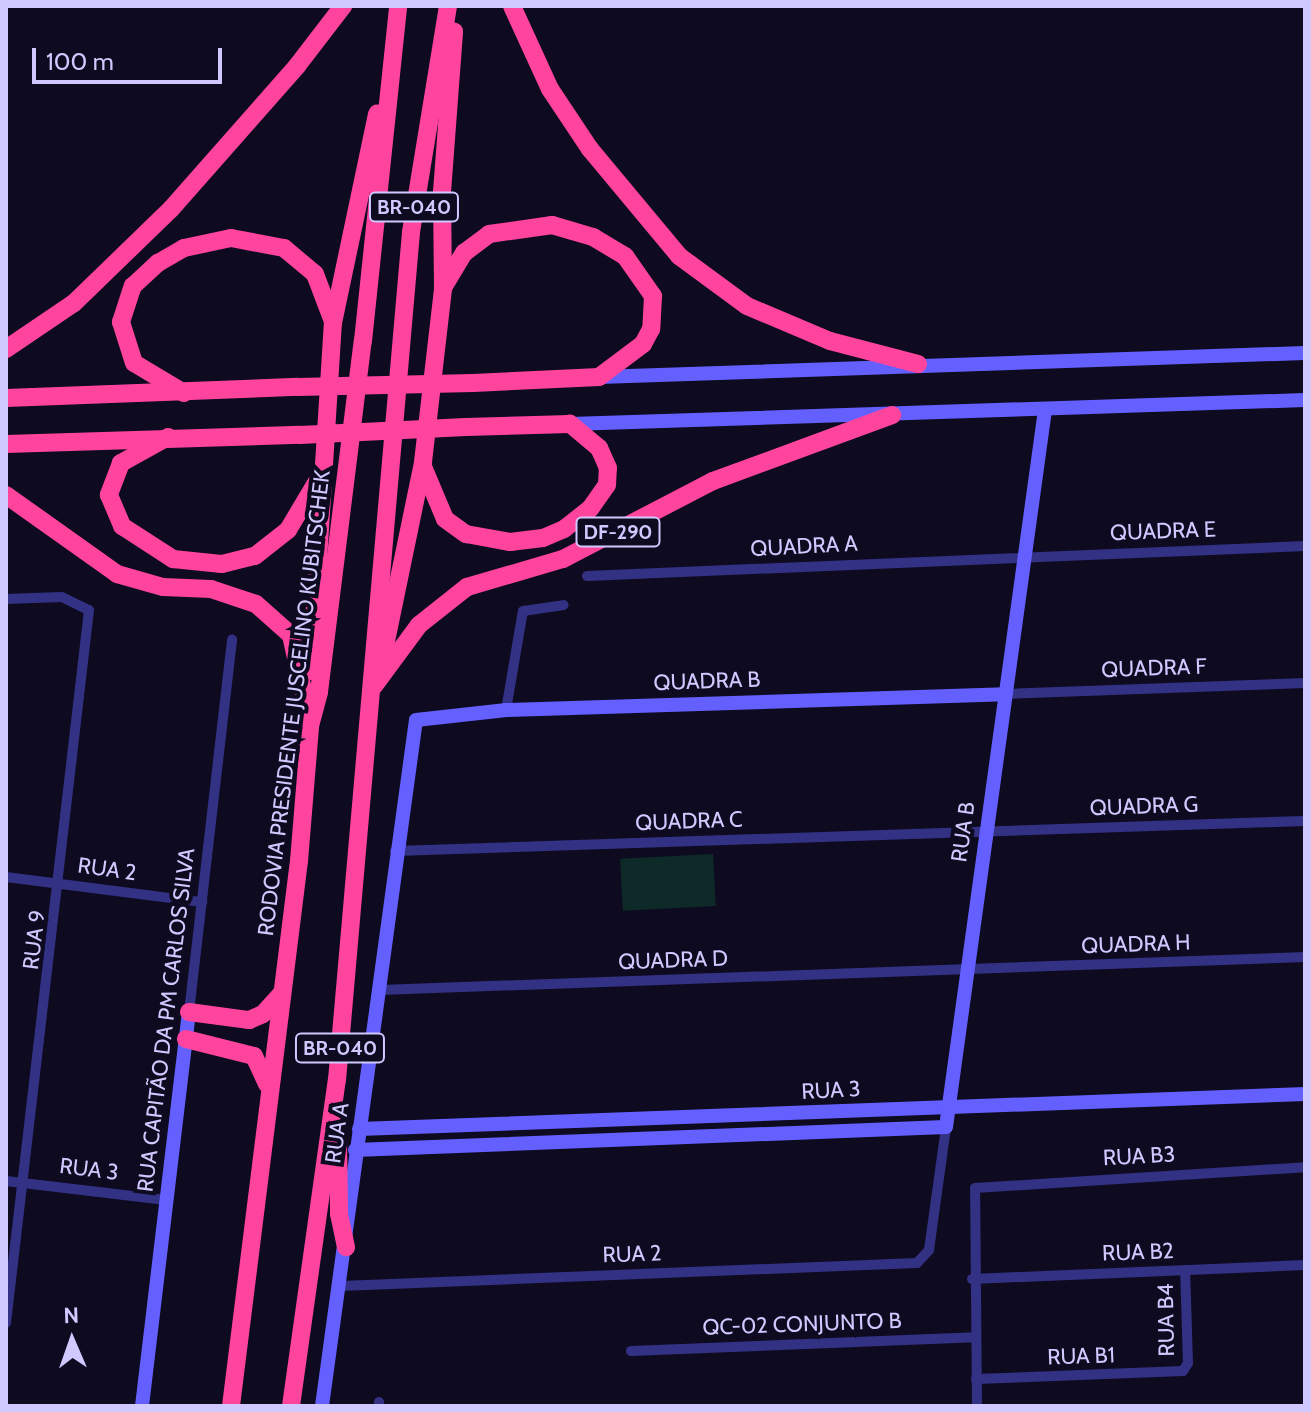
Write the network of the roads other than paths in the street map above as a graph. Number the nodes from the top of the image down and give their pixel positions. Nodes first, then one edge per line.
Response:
1 (343, 6) edge
2 (398, 6) edge
3 (449, 6) edge
4 (512, 6) edge
5 (520, 6) edge
6 (521, 32) junction
7 (389, 72) junction
8 (443, 288) junction
9 (333, 323) junction
10 (6, 349) edge
11 (1305, 353) edge
12 (918, 364) junction
13 (599, 377) junction
14 (184, 393) junction
15 (6, 398) edge
16 (1305, 400) edge
17 (1045, 410) junction
18 (892, 415) junction
19 (570, 424) junction
20 (168, 437) junction
21 (6, 444) edge
22 (423, 462) junction
23 (320, 473) junction
24 (6, 495) edge
25 (1305, 546) edge
26 (1023, 556) junction
27 (587, 576) dead end
28 (6, 599) edge
29 (564, 605) dead end
30 (232, 639) dead end
31 (1305, 683) edge
32 (373, 687) junction
33 (1005, 694) junction
34 (506, 710) junction
35 (413, 724) joint
36 (310, 725) junction
37 (1305, 821) edge
38 (984, 831) junction
39 (395, 851) junction
40 (6, 877) edge
41 (61, 883) junction
42 (202, 902) junction
43 (1305, 957) edge
44 (968, 970) junction
45 (380, 990) junction
46 (282, 993) junction
47 (189, 1012) junction
48 (186, 1039) junction
49 (337, 1080) junction
50 (269, 1091) junction
51 (1305, 1094) edge
52 (948, 1106) junction
53 (660, 1121) junction
54 (946, 1127) junction
55 (359, 1129) junction
56 (661, 1140) junction
57 (355, 1150) junction
58 (1305, 1167) edge
59 (6, 1181) edge
60 (23, 1182) junction
61 (166, 1200) junction
62 (346, 1247) junction
63 (923, 1260) joint
64 (1305, 1265) edge
65 (1185, 1270) junction
66 (972, 1279) junction
67 (341, 1286) junction
68 (6, 1323) edge
69 (975, 1337) junction
70 (631, 1351) dead end
71 (236, 1368) junction
72 (1186, 1368) joint
73 (976, 1379) junction
74 (142, 1406) edge
75 (221, 1406) edge
76 (231, 1406) edge
77 (291, 1406) edge
78 (322, 1406) edge
79 (977, 1406) edge

1 - 10 highway
2 - 7 highway, RODOVIA PRESIDENTE JUSCELINO KUBITSCHEK / BR-040
3 - 8 highway
3 - 32 highway, BR-040
4 - 6 highway
5 - 6 street
6 - 12 highway
7 - 9 highway
7 - 36 highway, RODOVIA PRESIDENTE JUSCELINO KUBITSCHEK / BR-040
8 - 13 highway
8 - 22 highway
9 - 14 highway
9 - 23 highway
11 - 12 street
12 - 13 street
13 - 14 highway, bridge
14 - 15 highway
16 - 17 street, DF-290
17 - 18 street, DF-290
17 - 26 street, RUA B
18 - 19 street, DF-290
18 - 32 highway, DF-290
19 - 20 highway, DF-290, bridge
19 - 22 highway, DF-290
20 - 21 highway, DF-290
20 - 23 highway
22 - 32 highway
23 - 36 highway
24 - 36 highway
25 - 26 street, QUADRA E
26 - 27 street, QUADRA A
26 - 33 street, RUA B
28 - 41 street, RUA 9
29 - 34 street
30 - 42 street, RUA CAPITÃO DA PM CARLOS SILVA
31 - 33 street, QUADRA F
32 - 49 highway, BR-040
33 - 34 street, QUADRA B
33 - 38 street, RUA B
34 - 35 street, QUADRA B
35 - 39 street, RUA A
36 - 46 highway, RODOVIA PRESIDENTE JUSCELINO KUBITSCHEK / BR-040
37 - 38 street, QUADRA G
38 - 39 street, QUADRA C
38 - 44 street, RUA B
39 - 45 street, RUA A
40 - 41 street, RUA 2
41 - 42 street, RUA 2
41 - 60 street, RUA 9
42 - 47 street, RUA CAPITÃO DA PM CARLOS SILVA
43 - 44 street, QUADRA H
44 - 45 street, QUADRA D
44 - 52 street, RUA B
45 - 55 street, RUA A
46 - 47 highway
46 - 50 highway, RODOVIA PRESIDENTE JUSCELINO KUBITSCHEK / BR-040
47 - 48 street, RUA CAPITÃO DA PM CARLOS SILVA
48 - 50 highway
48 - 61 street, RUA CAPITÃO DA PM CARLOS SILVA
49 - 62 highway
49 - 77 highway, BR-040
50 - 71 highway, RODOVIA PRESIDENTE JUSCELINO KUBITSCHEK / BR-040
51 - 52 street, RUA 3
52 - 53 street, RUA 3
52 - 54 street, RUA B
53 - 55 street, RUA 3
53 - 56 street
54 - 56 street, RUA 3
54 - 63 street, RUA B
55 - 57 street, RUA A
56 - 57 street, RUA 3
57 - 62 street, RUA A
58 - 66 street, RUA B3
59 - 60 street, RUA 3
60 - 61 street, RUA 3
60 - 68 street, RUA 9
61 - 74 street, RUA CAPITÃO DA PM CARLOS SILVA
62 - 67 street, RUA A
63 - 67 street, RUA 2
64 - 65 street, RUA B2
65 - 66 street, RUA B2
65 - 72 street, RUA B4
66 - 69 street
67 - 78 street, RUA A
69 - 70 street, QC-02 CONJUNTO B
69 - 73 street
71 - 75 highway
71 - 76 highway, RODOVIA PRESIDENTE JUSCELINO KUBITSCHEK / BR-040
72 - 73 street, RUA B1
73 - 79 street

